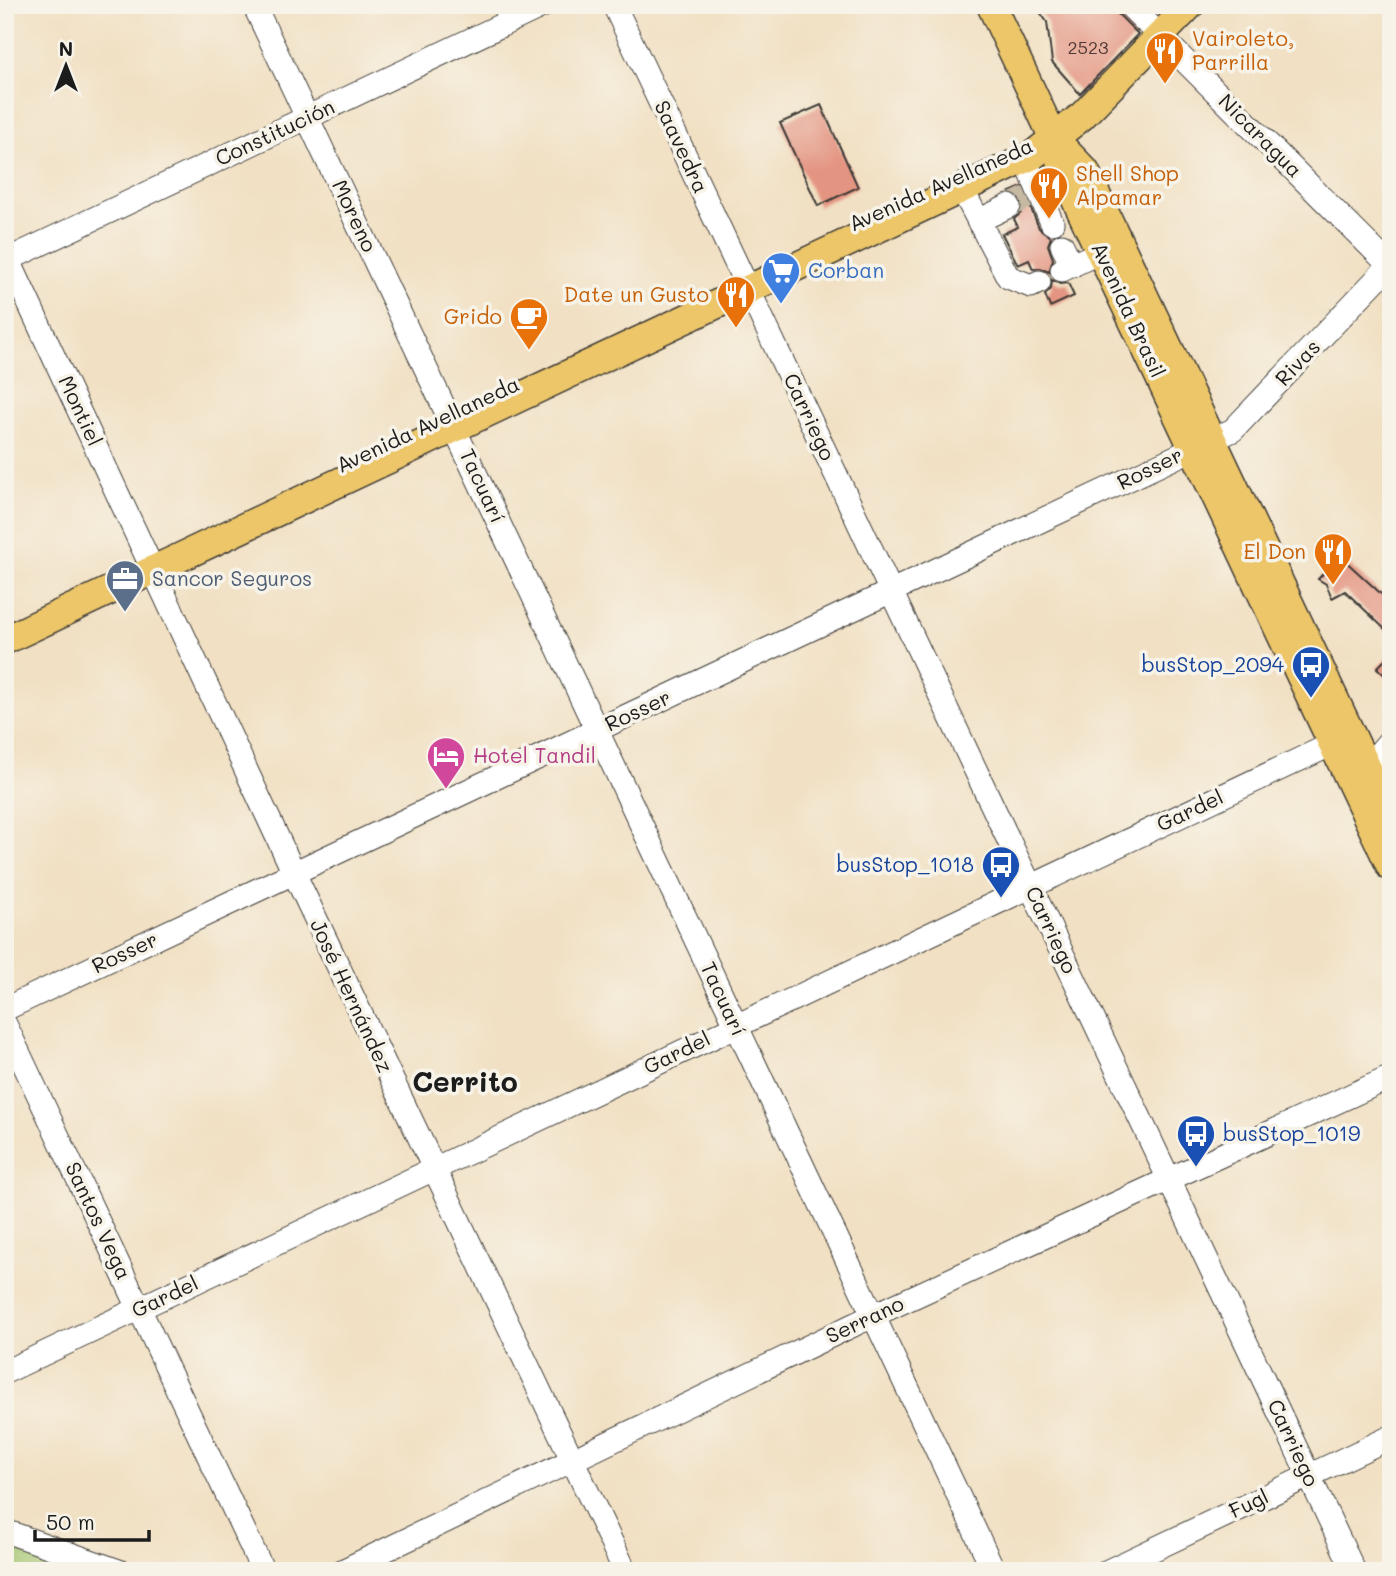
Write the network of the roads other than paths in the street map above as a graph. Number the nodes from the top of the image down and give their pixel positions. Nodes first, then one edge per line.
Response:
1 (254, 5) edge
2 (544, 5) edge
3 (614, 5) edge
4 (991, 5) edge
5 (1129, 5) edge
6 (1190, 5) edge
7 (1160, 36) junction
8 (308, 117) junction
9 (1053, 137) junction
10 (1025, 159) junction
11 (1066, 179) junction
12 (962, 189) junction
13 (1034, 194) junction
14 (1009, 206) tunnel mouth
15 (978, 221) junction
16 (1052, 223) dead end
17 (1100, 251) junction
18 (6, 257) edge
19 (1065, 260) dead end
20 (1390, 265) edge
21 (1039, 282) dead end
22 (745, 283) junction
23 (452, 421) junction
24 (1203, 444) junction
25 (152, 563) junction
26 (891, 592) junction
27 (5, 623) edge
28 (5, 640) edge
29 (597, 731) junction
30 (1391, 739) edge
31 (1341, 740) junction
32 (1369, 765) edge
33 (1391, 819) edge
34 (1391, 867) edge
35 (294, 873) junction
36 (1030, 886) junction
37 (5, 1009) edge
38 (5, 1024) edge
39 (735, 1025) junction
40 (1391, 1077) edge
41 (433, 1170) junction
42 (1169, 1180) junction
43 (140, 1309) junction
44 (872, 1316) junction
45 (5, 1372) edge
46 (1391, 1437) edge
47 (571, 1463) junction
48 (1309, 1476) junction
49 (5, 1531) edge
50 (119, 1571) edge
51 (263, 1571) edge
52 (342, 1571) edge
53 (625, 1571) edge
54 (993, 1571) edge
55 (1108, 1571) edge
56 (1354, 1571) edge

1 - 8 street, Moreno
2 - 8 street, Constitución
3 - 22 street, Saavedra
4 - 9 main road
5 - 7 street, Nicaragua
6 - 7 main road
7 - 9 main road
7 - 20 street, Nicaragua
8 - 18 street, Constitución
8 - 23 street, Moreno
9 - 10 main road, Avenida Avellaneda
9 - 11 main road, Avenida Brasil
9 - 22 main road, Avenida Avellaneda
9 - 24 main road, Avenida Brasil
10 - 12 main road, Avenida Avellaneda
10 - 13 street
11 - 13 street
11 - 17 main road, Avenida Brasil
12 - 15 street
12 - 22 main road, Avenida Avellaneda
13 - 16 street
14 - 15 street
15 - 21 street
17 - 19 street
17 - 24 main road, Avenida Brasil
18 - 25 street, Montiel
20 - 24 street, Rivas
22 - 23 main road, Avenida Avellaneda
22 - 26 street, Carriego
23 - 25 main road, Avenida Avellaneda
23 - 29 street, Tacuarí
24 - 26 street, Rosser
24 - 31 main road, Avenida Brasil
25 - 27 main road, Avenida Avellaneda
25 - 28 main road, Avenida Avellaneda
25 - 35 street, José Hernández
26 - 29 street, Rosser
26 - 36 street, Carriego
29 - 35 street, Rosser
29 - 39 street, Tacuarí
30 - 32 street
31 - 32 main road, Avenida Brasil
31 - 36 street, Gardel
32 - 33 main road, Avenida Brasil
32 - 34 main road, Avenida Brasil
35 - 37 street, Rosser
35 - 41 street, José Hernández
36 - 39 street, Gardel
36 - 42 street, Carriego
38 - 43 street, Santos Vega
39 - 41 street, Gardel
39 - 44 street, Tacuarí
40 - 42 street, Serrano
41 - 43 street, Gardel
41 - 47 street, José Hernández
42 - 44 street, Serrano
42 - 48 street, Carriego
43 - 45 street, Gardel
43 - 51 street, Santos Vega
44 - 47 street, Serrano
44 - 54 street, Tacuarí
46 - 48 street, Fugl
47 - 52 street, Serrano
47 - 53 street, José Hernández
48 - 55 street, Fugl
48 - 56 street, Carriego
49 - 50 street

